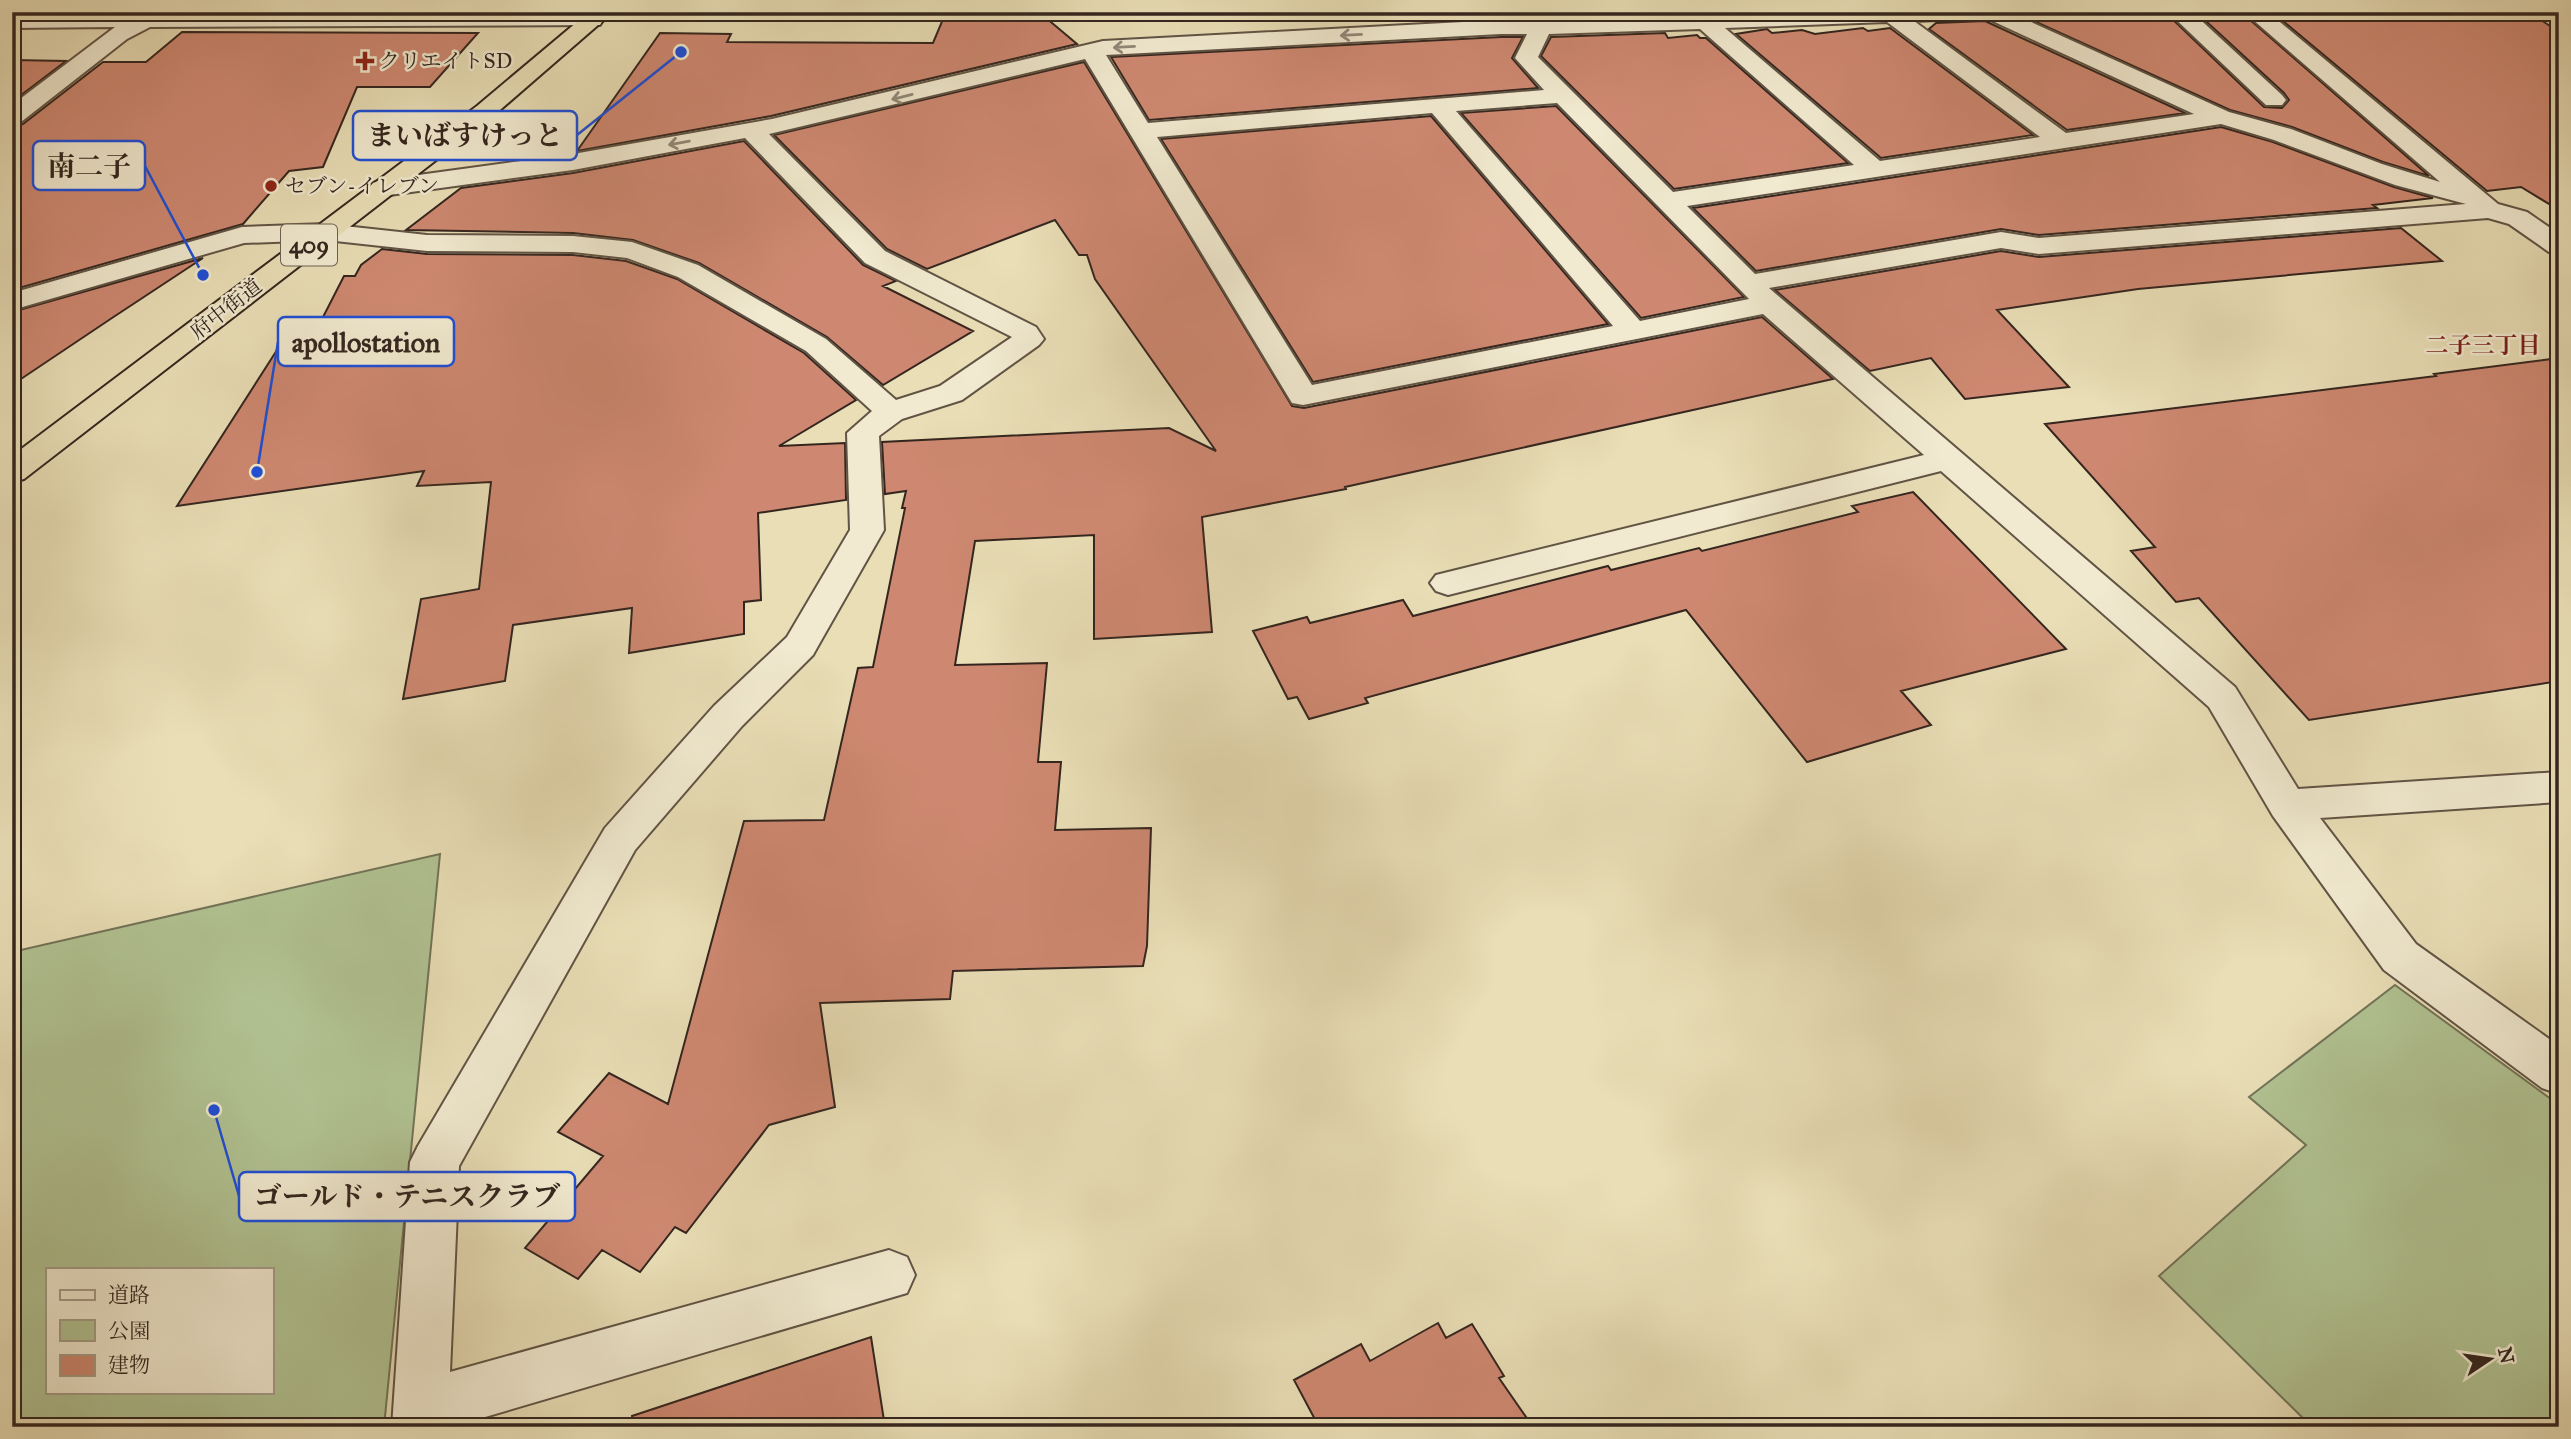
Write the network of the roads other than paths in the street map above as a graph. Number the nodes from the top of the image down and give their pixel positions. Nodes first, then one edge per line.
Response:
1 (1982, 12) edge
2 (1991, 12) edge
3 (2179, 12) edge
4 (2255, 12) edge
5 (597, 16) edge
6 (153, 17) edge
7 (1894, 17) junction
8 (1497, 19) edge
9 (1586, 20) edge
10 (12, 21) edge
11 (1706, 23) junction
12 (1542, 27) junction
13 (1092, 51) junction
14 (1563, 95) junction
15 (2274, 100) dead end
16 (1438, 105) junction
17 (12, 117) edge
18 (2221, 117) junction
19 (751, 130) junction
20 (1142, 131) junction
21 (2062, 141) junction
22 (1875, 170) junction
23 (382, 188) junction
24 (1668, 201) junction
25 (2481, 203) junction
26 (326, 232) junction
27 (2559, 246) edge
28 (1759, 294) junction
29 (12, 302) edge
30 (1633, 332) junction
31 (891, 412) junction
32 (1946, 460) junction
33 (12, 472) edge
34 (1448, 583) dead end
35 (2559, 786) edge
36 (2287, 804) junction
37 (2559, 1073) edge
38 (890, 1275) dead end
39 (420, 1417) edge

1 - 7 street
2 - 18 street
3 - 15 street
4 - 25 street
5 - 6 street
5 - 23 highway, 府中街道 / 409
6 - 10 street
6 - 17 street
7 - 11 street
7 - 21 street
8 - 12 street
8 -> 13 street
9 - 11 street
9 - 12 street
11 - 22 street
12 - 14 street
13 -> 19 street
13 - 20 street
14 - 16 street
14 - 24 street
16 - 20 street
16 - 30 street
18 - 21 street
18 - 25 street
19 -> 23 street
19 - 31 street
20 - 30 street
21 - 22 street
22 - 24 street
23 - 26 highway, 府中街道 / 409
24 - 28 street
25 - 27 street
25 - 28 street
26 - 29 street
26 - 31 street
26 - 33 highway, 府中街道 / 409
28 - 30 street
28 - 32 street
31 - 39 street
32 - 34 street
32 - 36 street
35 - 36 street
36 - 37 street
38 - 39 street

